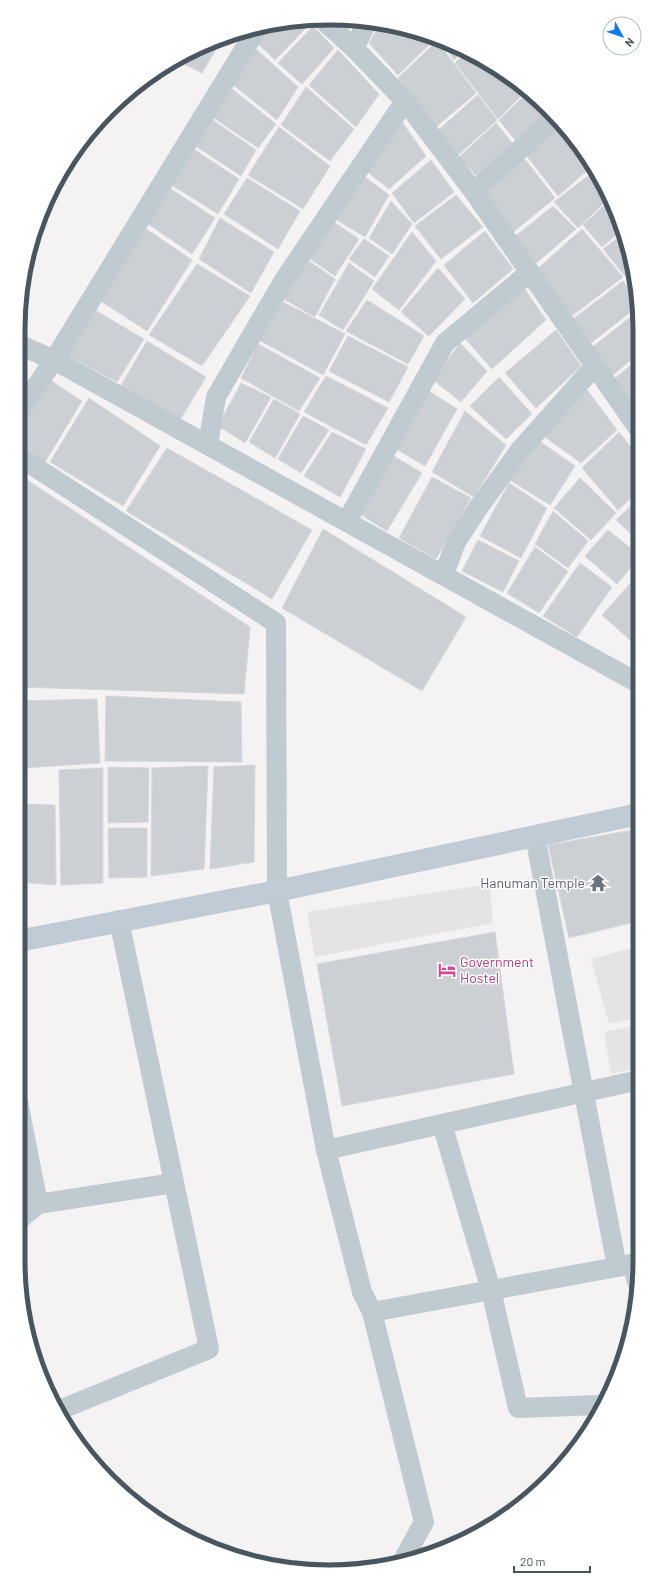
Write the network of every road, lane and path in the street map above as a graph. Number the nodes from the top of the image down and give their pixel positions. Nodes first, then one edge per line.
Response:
1 (329, 25) edge
2 (365, 28) edge
3 (254, 34) edge
4 (354, 48) junction
5 (405, 101) junction
6 (551, 122) edge
7 (474, 192) junction
8 (530, 272) junction
9 (25, 347) edge
10 (54, 360) junction
11 (594, 367) junction
12 (25, 403) edge
13 (633, 421) edge
14 (208, 444) junction
15 (25, 461) edge
16 (347, 521) junction
17 (444, 574) junction
18 (633, 680) edge
19 (633, 815) edge
20 (535, 836) junction
21 (277, 891) junction
22 (119, 920) junction
23 (25, 940) edge
24 (633, 1081) edge
25 (584, 1091) junction
26 (442, 1124) junction
27 (25, 1138) edge
28 (326, 1150) junction
29 (174, 1183) junction
30 (38, 1204) junction
31 (25, 1215) edge
32 (631, 1269) edge
33 (491, 1290) junction
34 (372, 1312) junction
35 (596, 1405) edge
36 (63, 1408) edge
37 (406, 1555) edge

1 - 4 street
2 - 4 street
3 - 10 street
4 - 5 street
5 - 7 street
5 - 14 street
6 - 7 street
7 - 8 street
8 - 11 street
8 - 16 street
9 - 10 street
10 - 12 street
10 - 14 street
11 - 13 street
11 - 17 street
14 - 16 street
15 - 21 street
16 - 17 street
17 - 18 street
19 - 20 main road
20 - 21 main road
20 - 25 street
21 - 22 main road
21 - 28 street
22 - 23 main road
22 - 29 street
24 - 25 street
25 - 26 street
25 - 32 street
26 - 28 street
26 - 33 street
27 - 30 street
28 - 34 street
29 - 30 street
29 - 36 street
30 - 31 street
32 - 33 street
33 - 34 street
33 - 35 street
34 - 37 street

